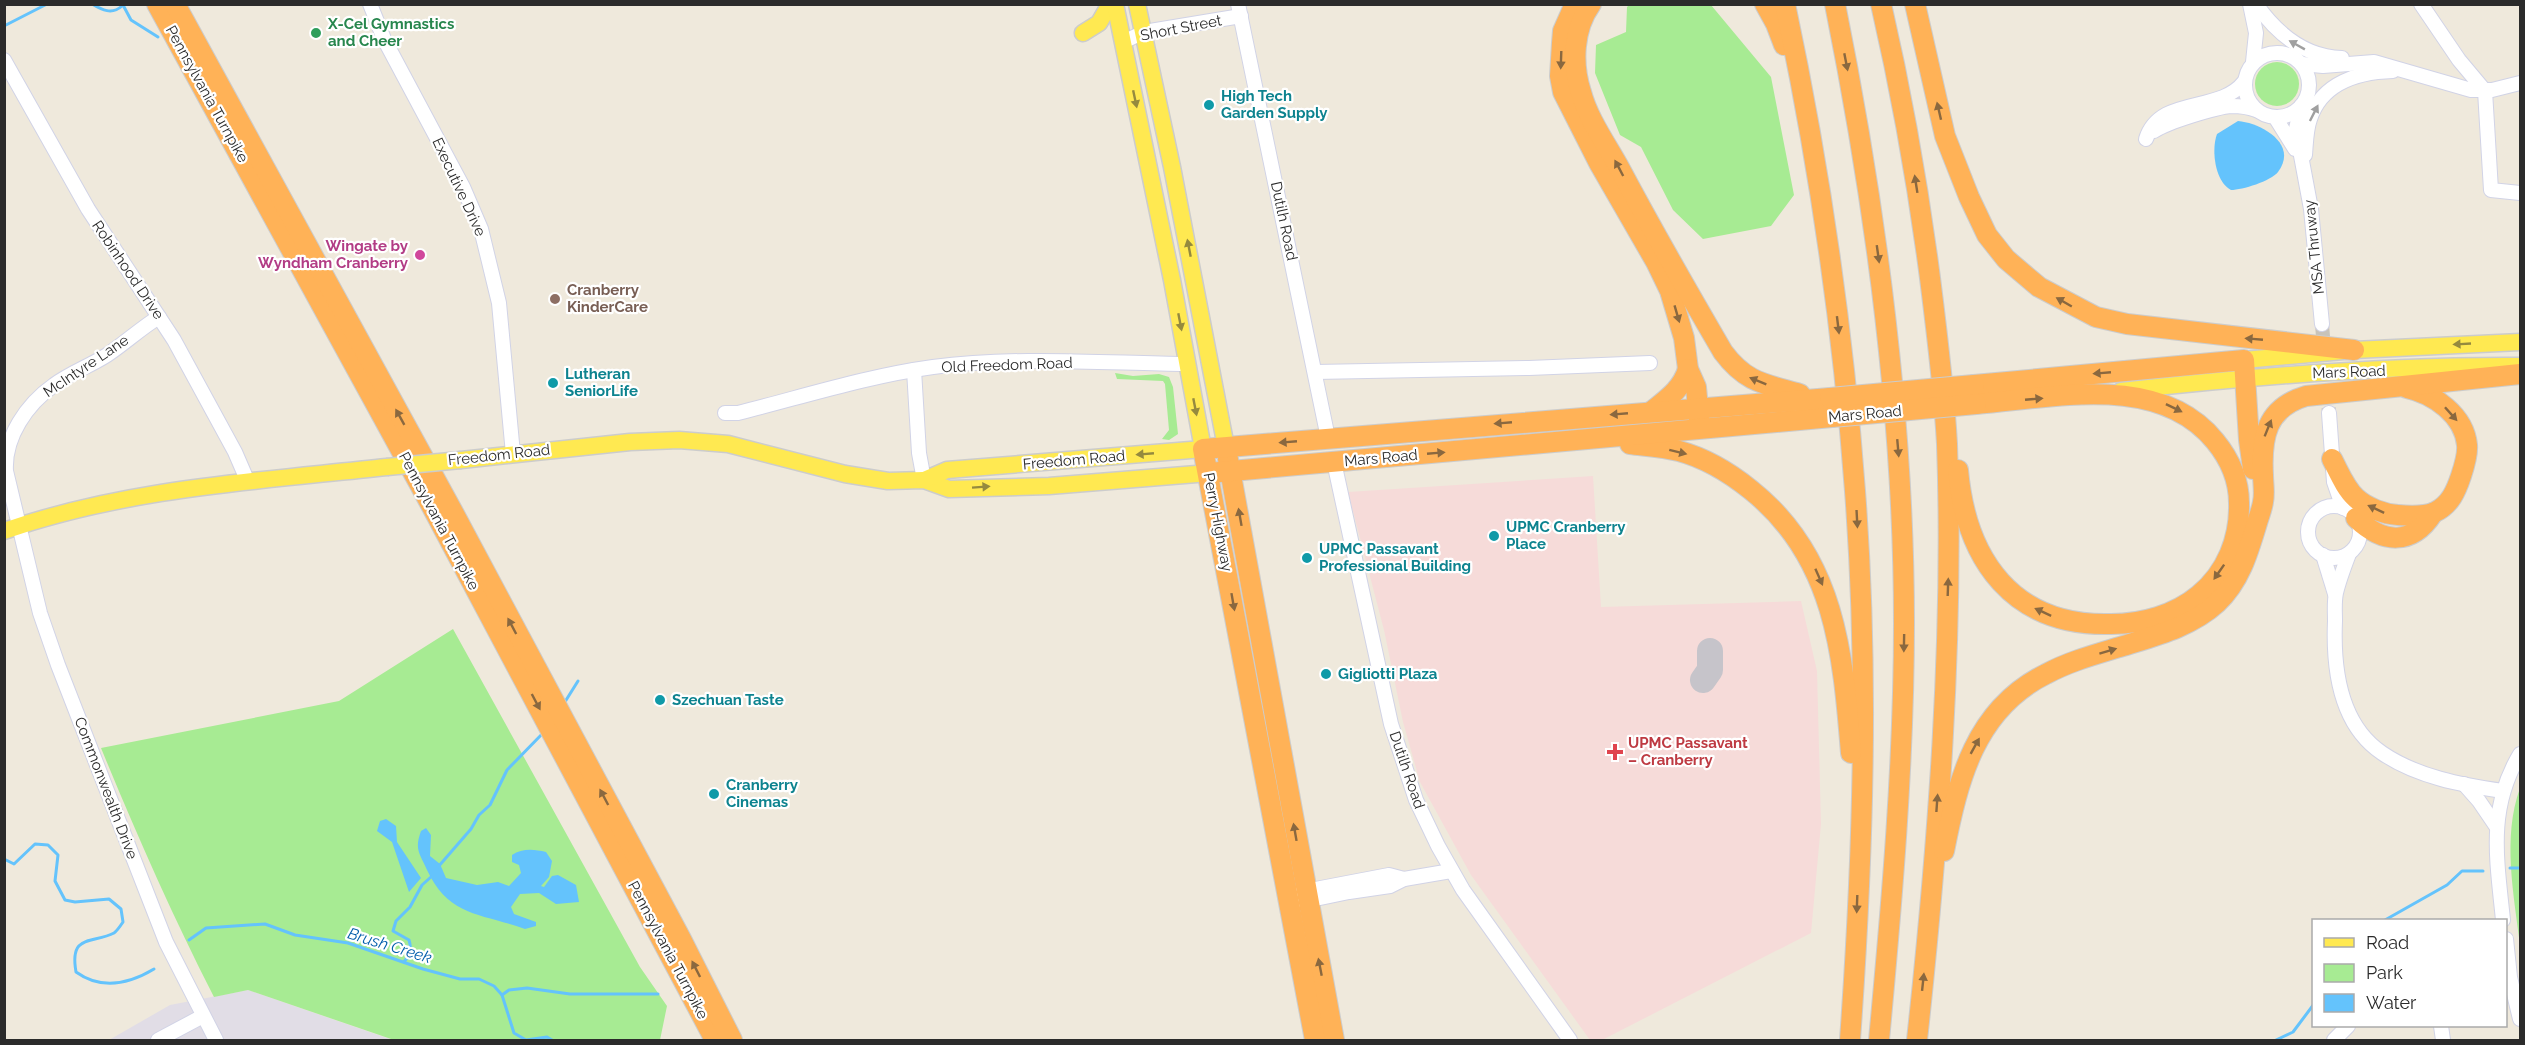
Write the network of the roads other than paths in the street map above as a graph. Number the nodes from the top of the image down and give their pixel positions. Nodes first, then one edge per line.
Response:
1 (157, 4) edge
2 (175, 4) edge
3 (370, 4) edge
4 (1110, 4) edge
5 (1115, 4) edge
6 (1137, 4) edge
7 (1575, 4) edge
8 (1591, 4) edge
9 (1765, 4) edge
10 (1785, 4) edge
11 (1835, 4) edge
12 (1881, 4) edge
13 (1915, 4) edge
14 (2250, 4) edge
15 (2256, 4) edge
16 (2421, 4) edge
17 (1239, 10) edge
18 (2255, 23) junction
19 (1144, 32) junction
20 (1083, 33) dead end
21 (1122, 37) junction
22 (2282, 52) junction
23 (4, 60) edge
24 (2253, 62) junction
25 (2302, 64) junction
26 (2399, 69) junction
27 (2244, 82) junction
28 (2520, 83) edge
29 (2309, 90) junction
30 (2485, 91) junction
31 (2301, 106) junction
32 (2256, 110) junction
33 (2275, 117) junction
34 (1815, 163) junction
35 (2305, 170) junction
36 (2520, 193) edge
37 (159, 317) junction
38 (2322, 324) tunnel mouth
39 (1936, 325) junction
40 (2520, 342) edge
41 (2354, 350) junction
42 (1650, 363) dead end
43 (1188, 364) junction
44 (2520, 366) edge
45 (1688, 369) junction
46 (2244, 369) junction
47 (914, 370) junction
48 (1315, 372) junction
49 (2520, 374) edge
50 (2402, 387) junction
51 (2097, 394) junction
52 (1975, 395) junction
53 (1825, 404) junction
54 (1699, 408) junction
55 (1652, 411) junction
56 (725, 413) dead end
57 (2329, 413) tunnel mouth
58 (1700, 428) junction
59 (1328, 438) junction
60 (1599, 439) junction
61 (1226, 447) junction
62 (1203, 450) junction
63 (513, 454) junction
64 (2332, 459) junction
65 (1334, 462) junction
66 (1231, 471) junction
67 (1209, 473) junction
68 (924, 480) junction
69 (248, 482) junction
70 (2334, 482) junction
71 (2325, 508) junction
72 (2350, 513) junction
73 (2433, 513) junction
74 (2256, 526) junction
75 (12, 529) edge
76 (2349, 554) junction
77 (2323, 555) junction
78 (2336, 594) junction
79 (2520, 754) edge
80 (2464, 784) junction
81 (2503, 791) junction
82 (2496, 826) junction
83 (1859, 846) junction
84 (1451, 871) junction
85 (1298, 898) junction
86 (2503, 919) edge
87 (1930, 924) junction
88 (668, 951) junction
89 (1299, 954) junction
90 (2507, 954) edge
91 (203, 1016) junction
92 (2520, 1019) edge
93 (2347, 1027) edge
94 (158, 1041) edge
95 (216, 1041) edge
96 (700, 1041) edge
97 (715, 1041) edge
98 (732, 1041) edge
99 (1301, 1041) edge
100 (1315, 1041) edge
101 (1334, 1041) edge
102 (1569, 1041) edge
103 (1850, 1041) edge
104 (1879, 1041) edge
105 (1917, 1041) edge
106 (2334, 1041) edge

1 -> 88 highway, Pennsylvania Turnpike
98 -> 2 highway, Pennsylvania Turnpike
3 - 63 street, Executive Drive
4 - 20 main road
5 - 21 main road, Perry Highway
6 - 19 main road, Perry Highway
7 -> 45 highway
53 -> 8 highway
9 - 34 highway
10 - 34 highway
11 -> 104 highway
39 -> 12 highway
41 -> 13 highway
14 - 18 street
26 -> 15 street
16 - 30 street
17 - 19 street, Short Street
17 - 48 street, Dutilh Road
18 - 22 street
18 - 24 street
19 - 21 street, Short Street
61 -> 19 main road, Perry Highway
21 -> 43 main road, Perry Highway
22 - 24 street
22 - 25 street
23 - 37 street, Robinhood Drive
24 - 27 street
25 - 26 street
25 - 29 street
26 - 29 street
26 - 30 street
35 -> 26 street
27 - 32 street
27 - 32 street
28 - 30 street
29 - 31 street
30 - 36 street
31 - 33 street
31 - 35 street, MSA Thruway
32 - 33 street
33 - 35 street, MSA Thruway
34 -> 83 highway
35 - 38 street, MSA Thruway
37 - 69 street, Robinhood Drive
37 - 75 street, McIntyre Lane
51 -> 39 highway
87 -> 39 highway
40 -> 41 main road, Mars Road
41 - 46 main road, Mars Road
42 - 48 street
43 - 47 street, Old Freedom Road
43 -> 62 main road, Perry Highway
44 - 46 main road, Mars Road
45 - 54 highway
45 - 55 highway
46 - 51 main road, Mars Road
46 -> 52 highway, Mars Road
46 - 74 highway
47 - 56 street, Old Freedom Road
47 - 68 street
48 - 59 street, Dutilh Road
49 - 50 highway
50 -> 73 highway
74 -> 50 highway
52 -> 51 highway, Mars Road
52 - 53 highway, Mars Road, bridge
53 - 54 highway, Mars Road
53 - 58 highway, Mars Road
54 - 55 highway, Mars Road
54 - 58 highway
55 -> 59 highway, Mars Road
57 - 64 street
58 - 60 highway, Mars Road
59 -> 61 highway, Mars Road
65 -> 60 highway, Mars Road
60 -> 83 highway
61 - 62 highway, Freedom Road
61 - 66 highway, Perry Highway
62 - 67 highway, Perry Highway
62 -> 68 main road, Freedom Road
63 - 68 main road, Freedom Road
63 - 69 main road, Freedom Road, bridge
64 - 70 street
73 -> 64 highway
65 - 66 highway, Mars Road
65 - 84 street, Dutilh Road
66 - 67 highway, Mars Road
85 -> 66 highway, Perry Highway
68 -> 67 main road, Freedom Road
67 -> 85 highway, Perry Highway
69 - 75 main road, Freedom Road
70 - 71 street
70 - 72 street
71 - 72 street
71 - 77 street
72 - 73 highway
72 - 76 street
87 -> 74 highway
75 - 91 street, Commonwealth Drive
76 - 77 street
76 - 78 street
77 - 78 street
78 - 80 street
79 - 81 street
80 - 81 street
80 - 82 street
81 - 82 street
82 - 86 street
83 -> 103 highway
84 - 85 street
84 - 102 street, Dutilh Road
85 - 89 highway, Perry Highway
101 -> 85 highway, Perry Highway
105 -> 87 highway
88 - 96 highway
88 - 97 highway, Pennsylvania Turnpike
89 - 99 highway
89 - 100 highway, Perry Highway
90 - 92 street
91 - 94 street
91 - 95 street, Commonwealth Drive
93 - 106 street

